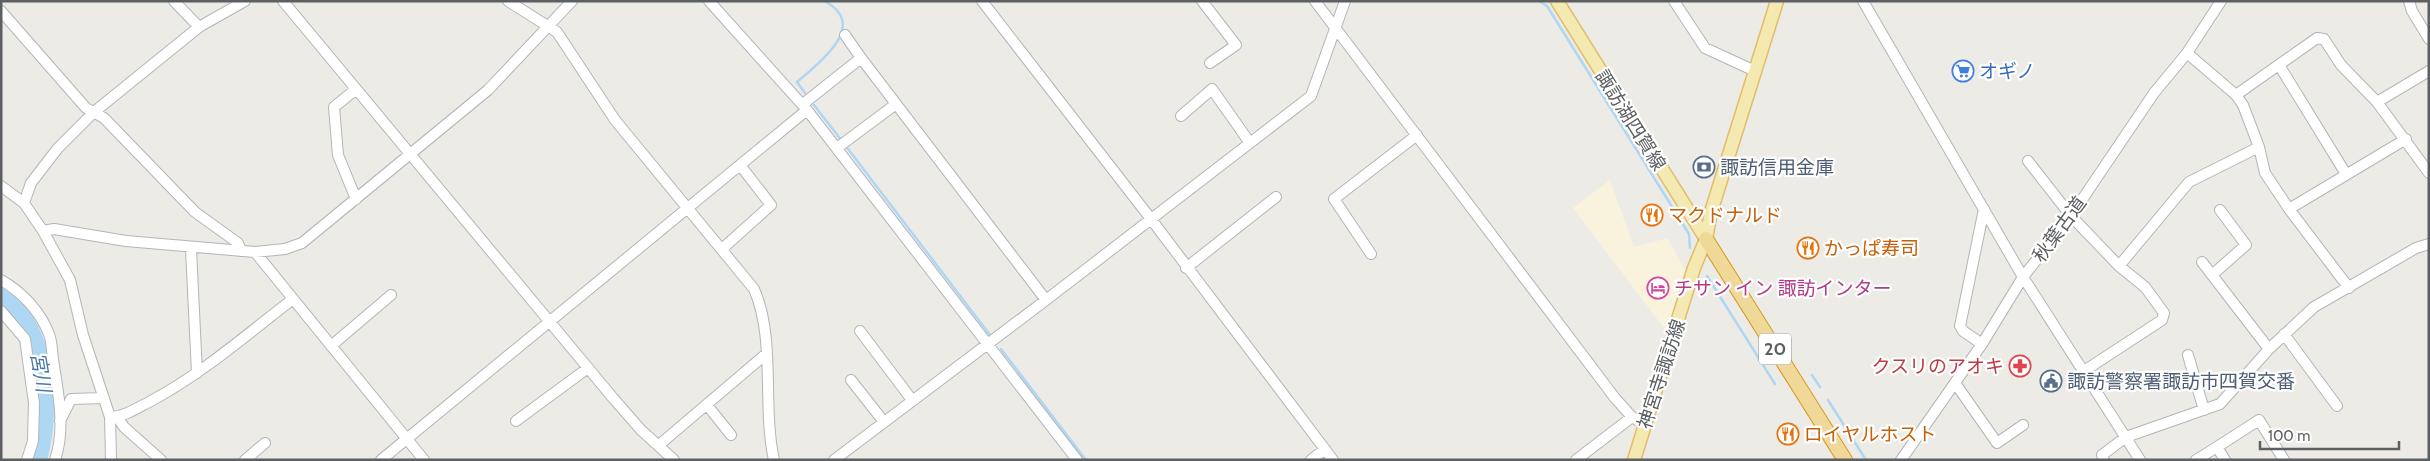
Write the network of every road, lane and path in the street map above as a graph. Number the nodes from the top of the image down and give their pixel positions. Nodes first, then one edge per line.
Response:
1 (174, 1) edge
2 (246, 1) edge
3 (283, 1) edge
4 (508, 1) edge
5 (572, 1) edge
6 (709, 1) edge
7 (982, 1) edge
8 (1202, 1) edge
9 (1315, 1) edge
10 (1345, 1) edge
11 (1557, 1) edge
12 (1674, 1) edge
13 (1777, 1) edge
14 (1863, 1) edge
15 (2221, 1) edge
16 (2409, 1) edge
17 (1, 11) edge
18 (548, 27) junction
19 (199, 28) junction
20 (1335, 29) junction
21 (845, 35) dead end
22 (2429, 39) edge
23 (2187, 53) junction
24 (861, 58) junction
25 (1210, 63) dead end
26 (2279, 65) junction
27 (1755, 71) junction
28 (2429, 71) edge
29 (355, 90) junction
30 (2236, 95) junction
31 (2377, 102) junction
32 (896, 104) junction
33 (805, 107) junction
34 (94, 112) junction
35 (1181, 116) dead end
36 (1417, 135) junction
37 (2406, 140) junction
38 (1250, 143) junction
39 (2259, 147) junction
40 (837, 148) junction
41 (410, 155) junction
42 (2028, 161) dead end
43 (740, 165) junction
44 (2429, 172) edge
45 (2346, 174) junction
46 (1, 186) edge
47 (1276, 197) dead end
48 (356, 199) junction
49 (24, 203) junction
50 (688, 208) junction
51 (1984, 209) junction
52 (2288, 209) junction
53 (2220, 210) dead end
54 (2071, 216) junction
55 (1151, 219) junction
56 (44, 231) junction
57 (1706, 239) junction
58 (2429, 244) edge
59 (191, 249) junction
60 (722, 249) junction
61 (241, 251) junction
62 (254, 252) junction
63 (1371, 254) dead end
64 (2202, 262) dead end
65 (2119, 266) junction
66 (1186, 268) junction
67 (2212, 275) junction
68 (2023, 277) junction
69 (1, 280) edge
70 (2349, 288) junction
71 (391, 295) dead end
72 (293, 299) junction
73 (1046, 300) junction
74 (1, 311) edge
75 (548, 322) junction
76 (860, 331) dead end
77 (2284, 334) junction
78 (990, 344) junction
79 (1982, 344) junction
80 (332, 346) junction
81 (2269, 349) junction
82 (766, 354) junction
83 (2188, 355) dead end
84 (588, 368) junction
85 (2084, 371) junction
86 (197, 373) junction
87 (851, 380) dead end
88 (1955, 383) junction
89 (104, 398) junction
90 (912, 400) junction
91 (707, 405) junction
92 (2337, 406) dead end
93 (2204, 410) junction
94 (114, 417) junction
95 (1632, 417) junction
96 (516, 420) dead end
97 (60, 422) junction
98 (884, 422) junction
99 (1645, 425) junction
100 (2023, 425) dead end
101 (731, 435) dead end
102 (406, 438) junction
103 (2126, 438) junction
104 (266, 443) dead end
105 (660, 445) junction
106 (2217, 447) junction
107 (1325, 449) junction
108 (27, 460) edge
109 (55, 460) edge
110 (111, 460) edge
111 (161, 460) edge
112 (245, 460) edge
113 (381, 460) edge
114 (424, 460) edge
115 (674, 460) edge
116 (774, 460) edge
117 (834, 460) edge
118 (1077, 460) edge
119 (1311, 460) edge
120 (1333, 460) edge
121 (1576, 460) edge
122 (1634, 460) edge
123 (1845, 460) edge
124 (1901, 460) edge
125 (2104, 460) edge
126 (2140, 460) edge
127 (2196, 460) edge
128 (2225, 460) edge
129 (2284, 460) edge

1 - 19 street
2 - 19 street
3 - 29 street
4 - 18 street
5 - 18 street
6 - 33 street
7 - 55 street
8 - 25 street
9 - 20 street
10 - 20 street
11 - 57 main road, 諏訪湖四賀線
12 - 27 street
13 - 27 main road, 神宮寺諏訪線
14 - 51 street
15 - 23 street, 秋葉古道
16 - 22 street
17 - 34 street
18 - 41 street
18 - 50 street
19 - 34 street
20 - 36 street
20 - 38 street
21 - 24 street
23 - 30 street
23 - 54 street, 秋葉古道
24 - 32 street
24 - 33 street
26 - 30 street
26 - 31 street
26 - 45 street
27 - 57 main road, 神宮寺諏訪線
28 - 31 street
29 - 41 street
29 - 48 street
30 - 39 street
31 - 37 street
32 - 40 street
32 - 73 street
33 - 40 street
33 - 43 street
34 - 49 street
34 - 61 street
35 - 38 street
36 - 63 street
36 - 95 street
37 - 44 street
37 - 45 street
38 - 55 street
39 - 52 street
39 - 65 street
40 - 78 street
41 - 48 street
41 - 75 street
42 - 54 street
43 - 50 street
43 - 60 street
45 - 52 street
46 - 49 street
47 - 66 street
48 - 62 street
49 - 56 street
50 - 60 street
50 - 75 street
51 - 68 street
51 - 79 street
52 - 70 street
53 - 67 street
54 - 65 street
54 - 68 street, 秋葉古道
55 - 66 street
55 - 73 street
56 - 59 street
56 - 89 street
57 - 99 main road, 神宮寺諏訪線
57 - 123 highway, 20
58 - 70 street
59 - 61 street
59 - 86 street
60 - 82 street
61 - 62 street
62 - 72 street
64 - 67 street
65 - 85 street
66 - 107 street
67 - 81 street
68 - 79 street, 秋葉古道
68 - 85 street
69 - 97 street
70 - 77 street
71 - 80 street
72 - 80 street
72 - 86 street
73 - 78 street
74 - 108 street
75 - 84 street
75 - 102 street
76 - 90 street
77 - 81 street
77 - 92 street
78 - 90 street
78 - 118 street
79 - 88 street, 秋葉古道
80 - 102 street
81 - 93 street
82 - 91 street
82 - 116 street
83 - 93 street
84 - 96 street
84 - 105 street
85 - 103 street
86 - 94 street
87 - 98 street
88 - 100 street
88 - 124 street, 秋葉古道
89 - 94 street
89 - 97 street
90 - 98 street
91 - 101 street
91 - 105 street
93 - 103 street
94 - 110 street
94 - 111 street
95 - 99 street
95 - 121 street
97 - 109 street
98 - 117 street
99 - 122 main road, 神宮寺諏訪線
102 - 113 street
102 - 114 street
103 - 125 street
103 - 126 street
104 - 112 street
105 - 115 street
106 - 127 street
106 - 128 street
106 - 129 street
107 - 119 street
107 - 120 street

